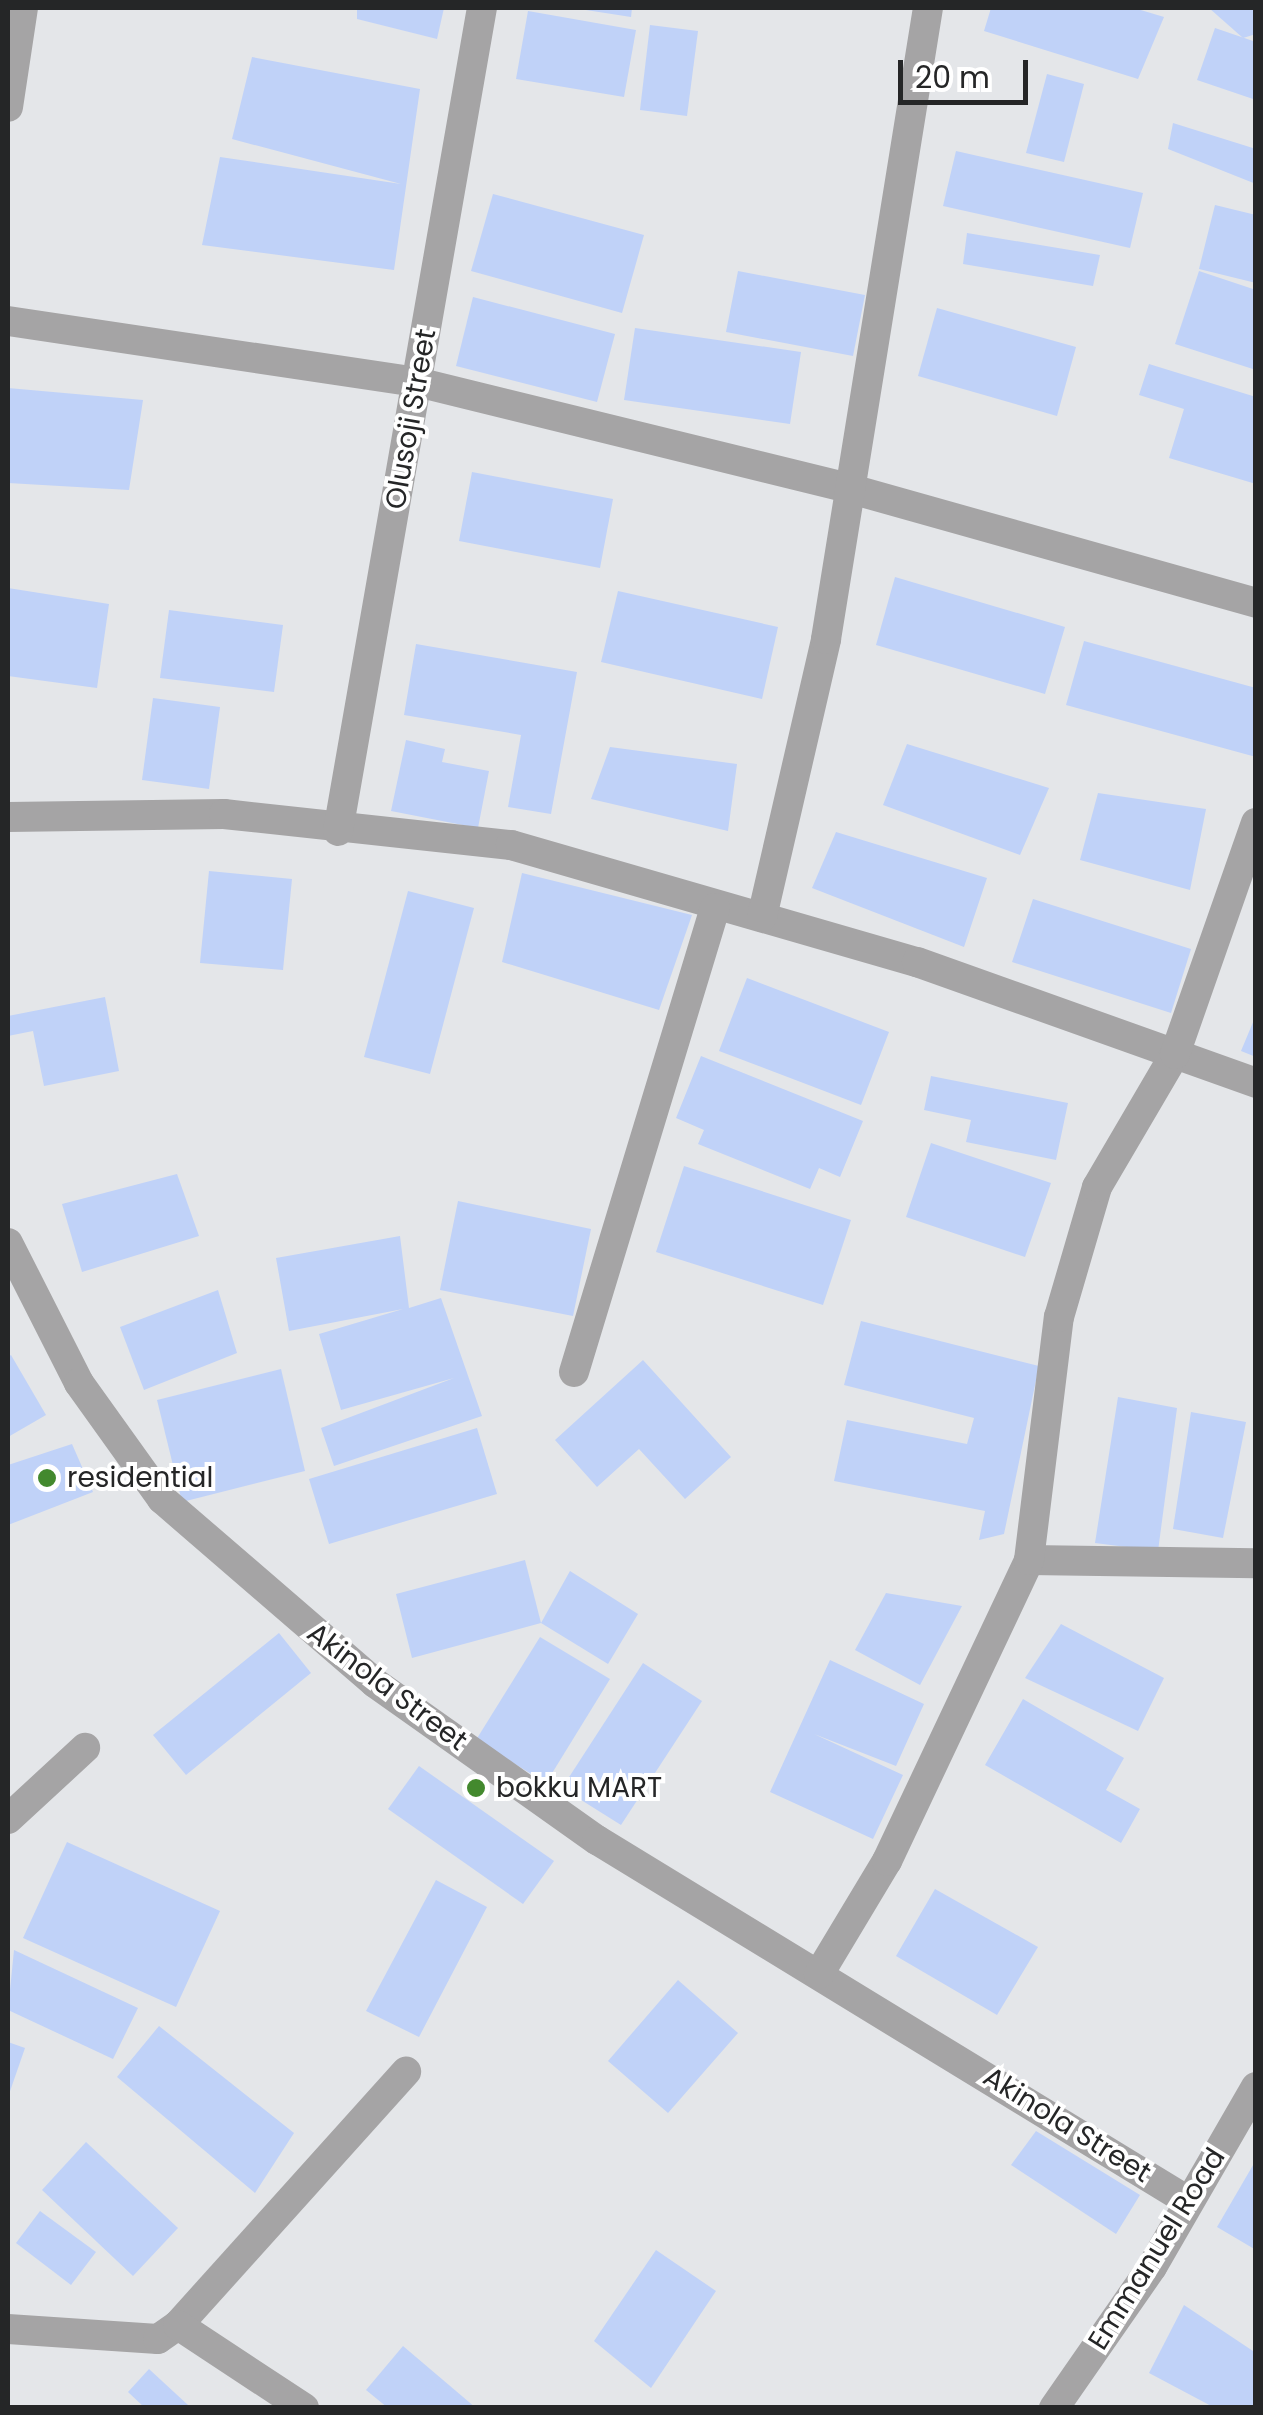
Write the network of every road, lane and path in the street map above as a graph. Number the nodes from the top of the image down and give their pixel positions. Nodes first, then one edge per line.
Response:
1 (23, 8) edge
2 (482, 8) edge
3 (928, 8) edge
4 (8, 107) edge
5 (8, 321) edge
6 (418, 382) junction
7 (851, 489) junction
8 (1256, 603) edge
9 (8, 817) edge
10 (1256, 823) edge
11 (338, 831) junction
12 (715, 908) junction
13 (762, 917) junction
14 (1175, 1054) junction
15 (1256, 1083) edge
16 (8, 1242) edge
17 (574, 1372) dead end
18 (1029, 1560) junction
19 (1256, 1563) edge
20 (85, 1748) dead end
21 (8, 1819) edge
22 (819, 1974) junction
23 (406, 2072) dead end
24 (1256, 2087) edge
25 (1188, 2201) junction
26 (178, 2325) junction
27 (8, 2330) edge
28 (304, 2408) edge
29 (1054, 2408) edge

1 - 4 street
2 - 6 street, Olusoji Street
3 - 7 street
5 - 6 street
6 - 7 street
6 - 11 street, Olusoji Street
7 - 8 street
7 - 13 street
9 - 11 street
10 - 14 street
11 - 12 street
12 - 13 street
12 - 17 street
13 - 14 street
14 - 15 street
14 - 18 street
16 - 22 street, Akinola Street
18 - 19 street
18 - 22 street
20 - 21 street
22 - 25 street, Akinola Street
23 - 26 street
24 - 25 street, Emmanuel Road
25 - 29 street, Emmanuel Road
26 - 27 street
26 - 28 street

